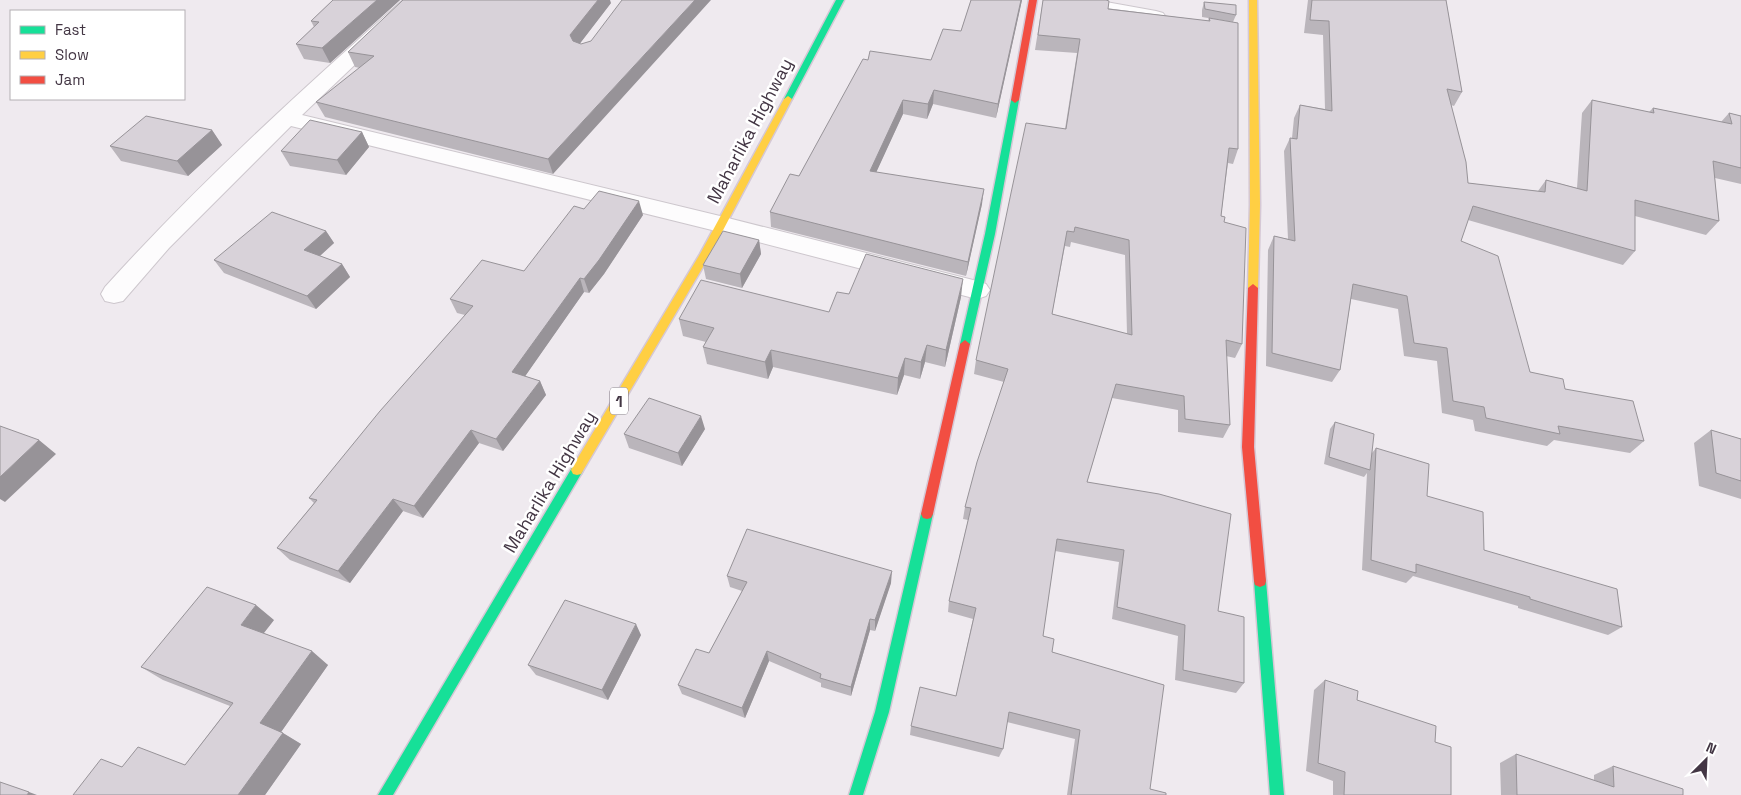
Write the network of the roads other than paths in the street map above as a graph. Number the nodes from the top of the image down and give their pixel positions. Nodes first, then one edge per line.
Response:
1 (414, 0) edge
2 (840, 0) edge
3 (1033, 0) edge
4 (1065, 0) edge
5 (1253, 0) edge
6 (1178, 20) edge
7 (1235, 31) edge
8 (1254, 34) junction
9 (287, 118) junction
10 (720, 224) junction
11 (977, 290) junction
12 (114, 294) dead end
13 (385, 795) edge
14 (856, 795) edge
15 (1277, 795) edge

1 - 9 street
2 - 10 main road, Maharlika Highway / 1
3 - 11 main road
4 - 6 street
5 - 8 main road
7 - 8 street
8 - 15 main road
9 - 10 street
9 - 12 street
10 - 11 street
10 - 13 main road, Maharlika Highway / 1
11 - 14 main road

